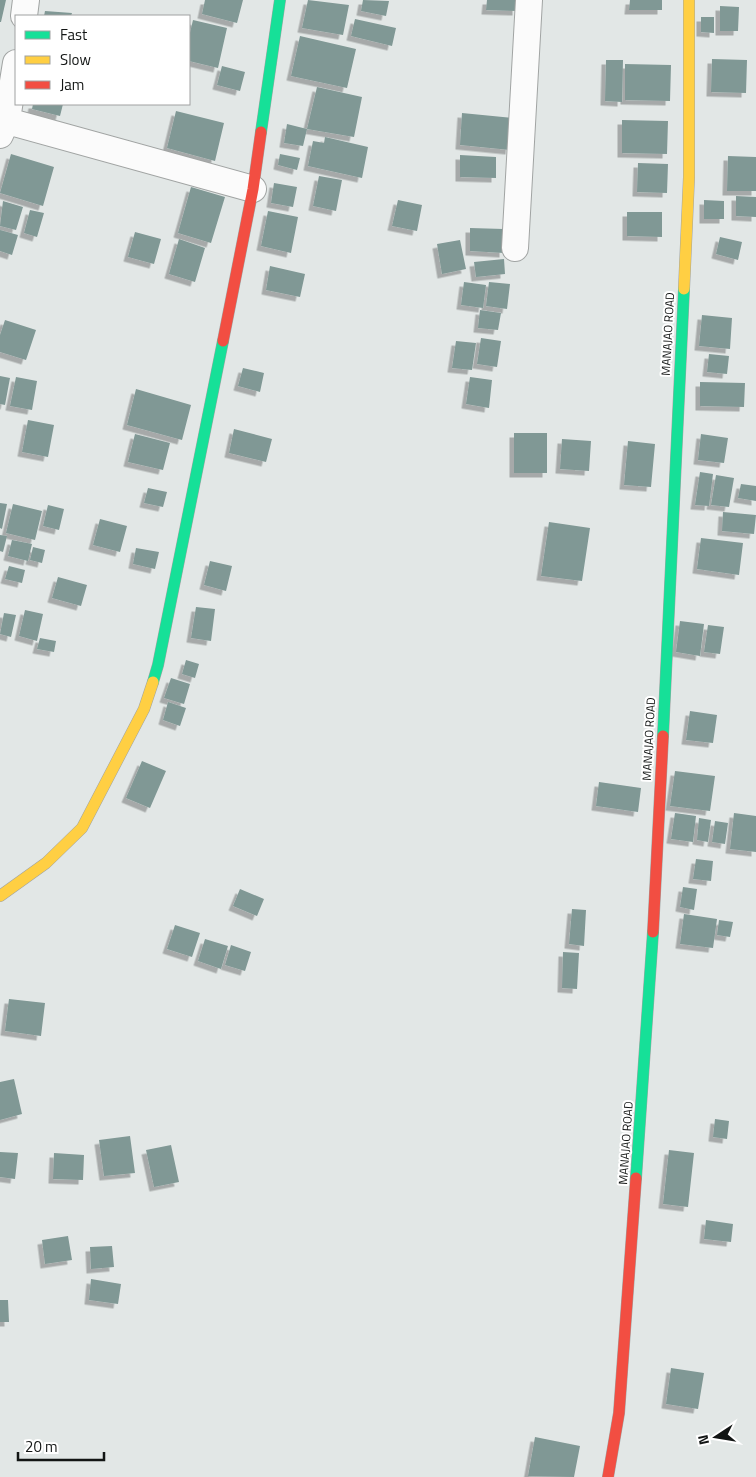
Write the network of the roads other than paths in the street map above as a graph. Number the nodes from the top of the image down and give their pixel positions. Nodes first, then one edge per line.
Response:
1 (26, 0) edge
2 (280, 0) edge
3 (529, 0) edge
4 (688, 0) edge
5 (24, 15) edge
6 (15, 66) edge
7 (2, 125) edge
8 (253, 189) junction
9 (515, 248) dead end
10 (0, 896) edge
11 (608, 1477) edge

1 - 5 street
2 - 8 street
3 - 9 street
4 - 11 street, MANAJAO ROAD
6 - 7 street
7 - 8 street
8 - 10 street

